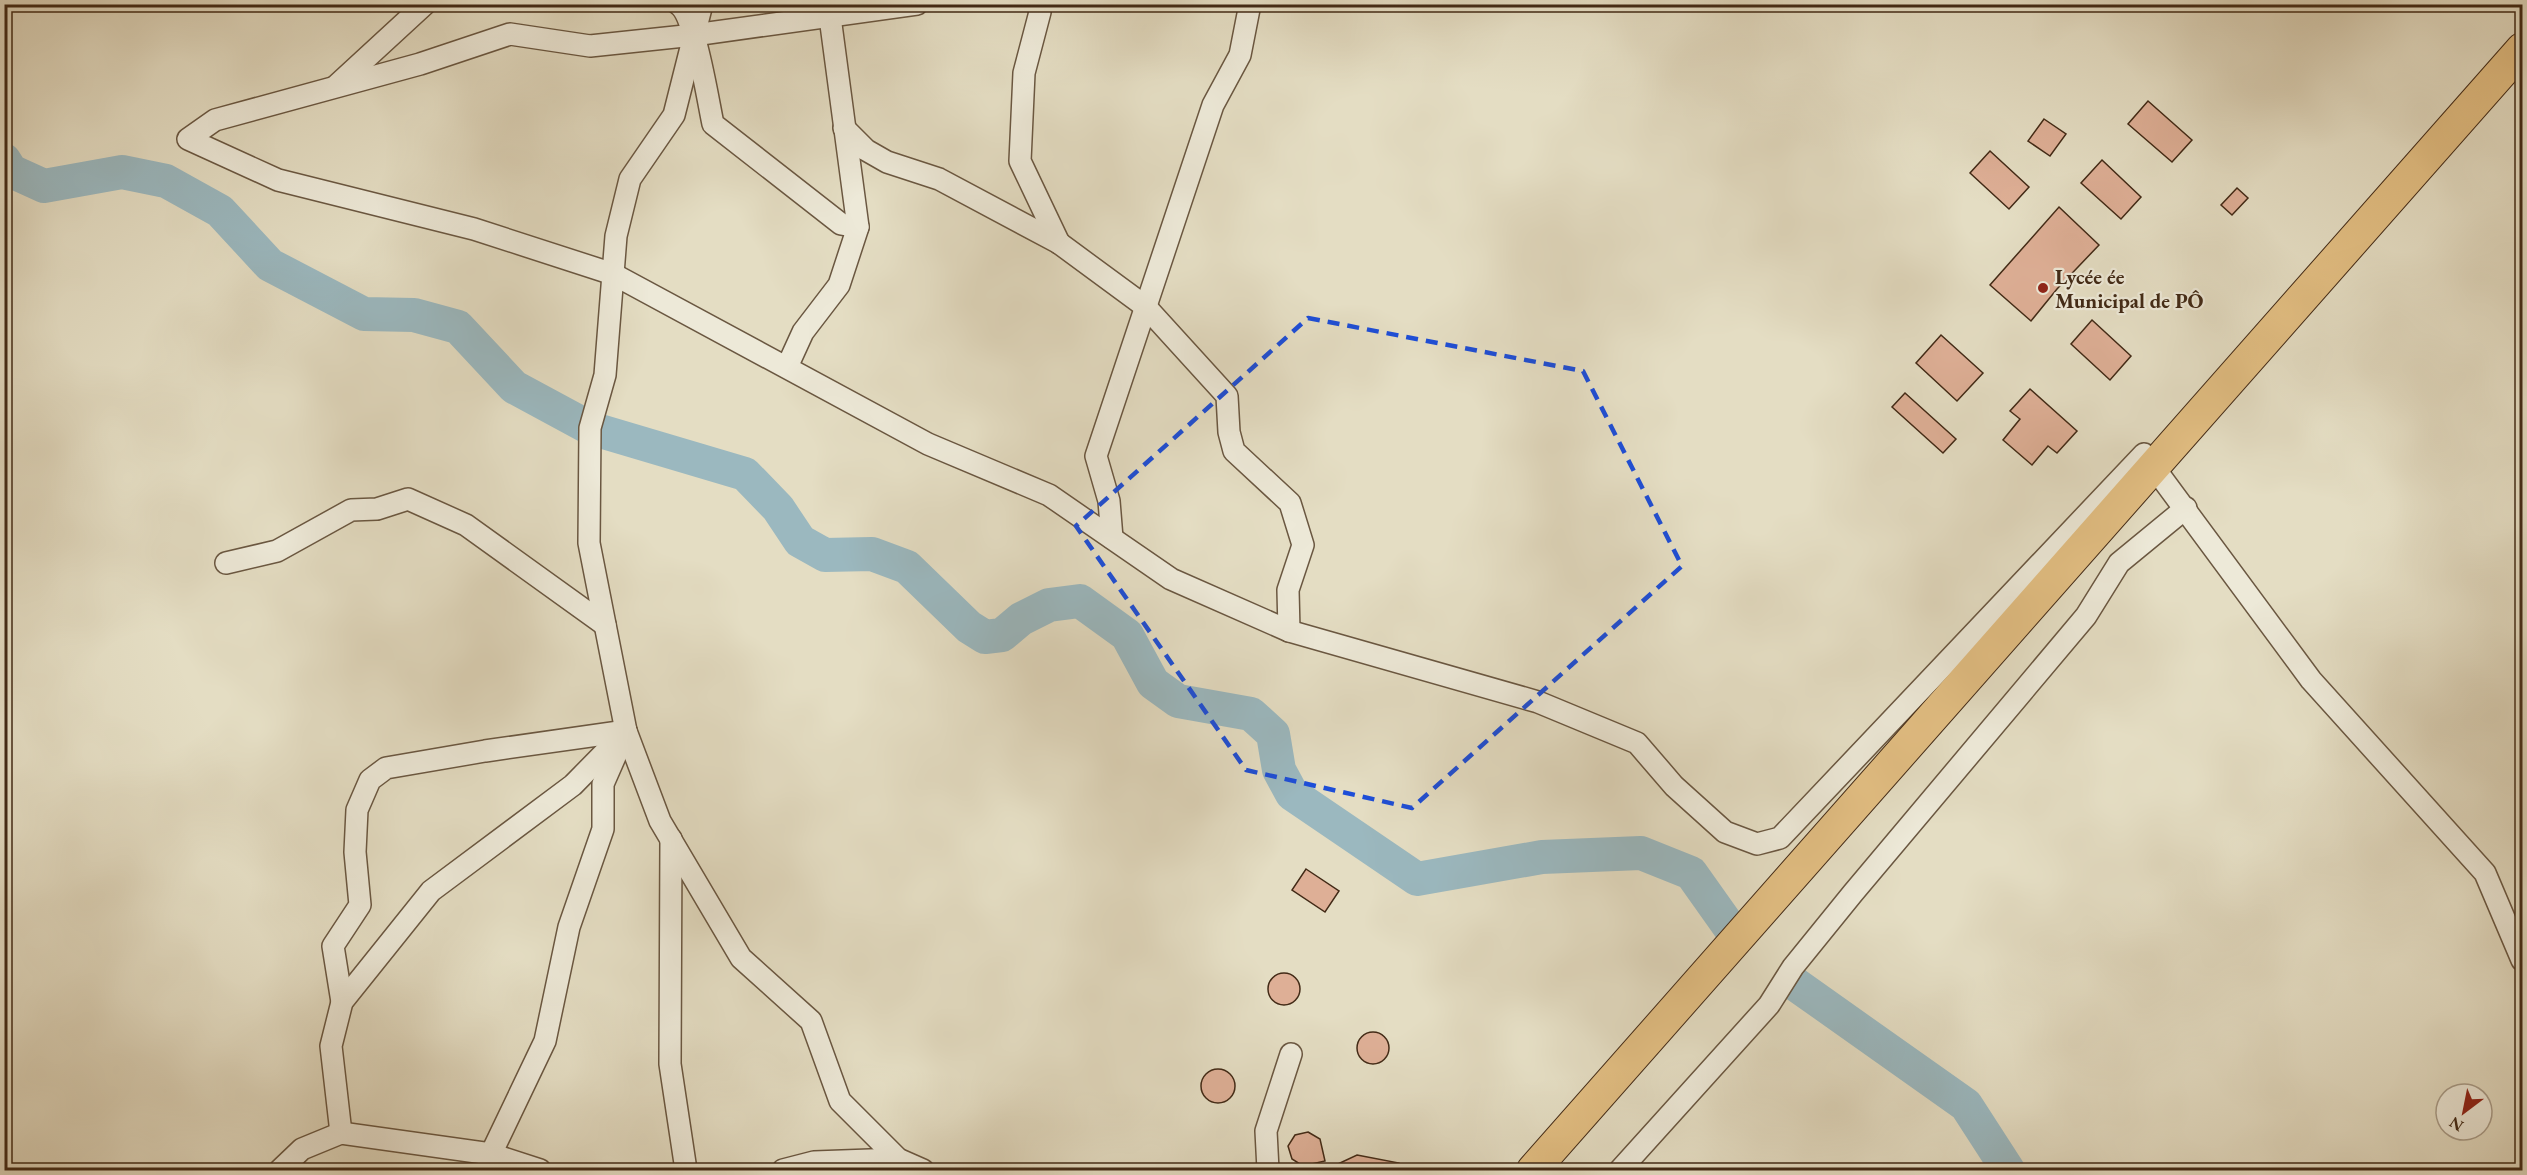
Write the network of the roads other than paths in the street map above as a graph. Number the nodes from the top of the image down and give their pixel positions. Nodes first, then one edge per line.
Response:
1 (425, 4) edge
2 (678, 4) edge
3 (702, 4) edge
4 (917, 4) edge
5 (1037, 4) edge
6 (1250, 4) edge
7 (830, 16) junction
8 (694, 35) junction
9 (2523, 49) edge
10 (334, 87) junction
11 (844, 128) junction
12 (858, 227) junction
13 (1059, 243) junction
14 (612, 274) junction
15 (1146, 307) junction
16 (787, 368) junction
17 (2154, 467) junction
18 (2186, 508) junction
19 (1112, 538) junction
20 (226, 563) dead end
21 (605, 625) junction
22 (1289, 631) junction
23 (626, 732) junction
24 (671, 838) junction
25 (2523, 960) edge
26 (342, 1002) junction
27 (1291, 1054) dead end
28 (341, 1133) junction
29 (898, 1159) junction
30 (489, 1162) edge
31 (280, 1170) edge
32 (540, 1170) edge
33 (686, 1170) edge
34 (783, 1170) edge
35 (923, 1170) edge
36 (1268, 1170) edge
37 (1533, 1170) edge
38 (1620, 1170) edge

1 - 10 street
2 - 8 street
3 - 8 street
4 - 7 street
5 - 13 street
6 - 15 street
7 - 8 street
7 - 11 street
8 - 10 street
8 - 12 street
8 - 14 street
9 - 17 highway
10 - 14 street
11 - 12 street
11 - 13 street
12 - 16 street
13 - 15 street
14 - 16 street
14 - 21 street
15 - 19 street
15 - 22 street
16 - 19 street
17 - 18 street
17 - 22 street
17 - 37 highway
18 - 25 street
18 - 38 street
19 - 22 street
20 - 21 street
21 - 23 street
23 - 24 street
23 - 26 street
23 - 26 street
23 - 30 street
24 - 29 street
24 - 33 street
26 - 28 street
27 - 36 street
28 - 30 street
28 - 31 street
29 - 34 street
29 - 35 street
30 - 32 street

